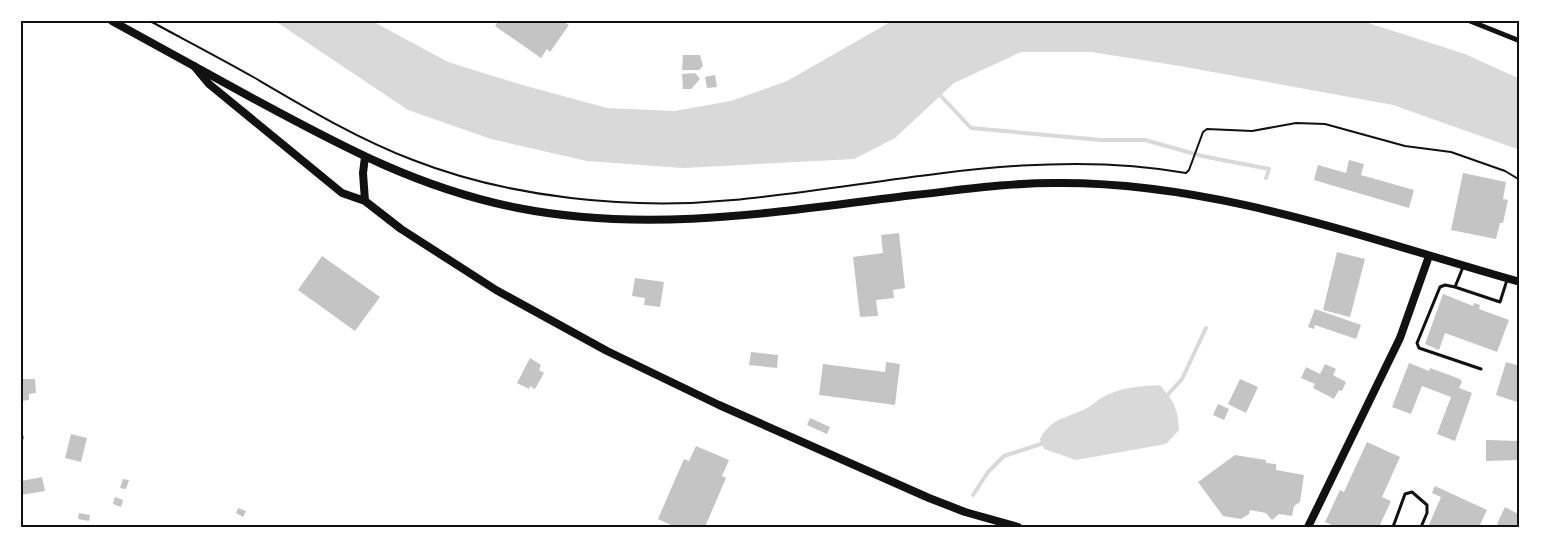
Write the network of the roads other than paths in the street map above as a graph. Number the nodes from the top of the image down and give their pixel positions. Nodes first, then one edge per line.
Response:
1 (112, 21) edge
2 (1470, 21) edge
3 (1520, 41) edge
4 (194, 66) junction
5 (365, 157) junction
6 (365, 201) junction
7 (1429, 256) junction
8 (1464, 266) junction
9 (1507, 279) junction
10 (1520, 282) edge
11 (1455, 287) junction
12 (1480, 369) dead end
13 (1018, 527) edge
14 (1308, 527) edge
15 (1393, 527) edge
16 (1421, 527) edge

1 - 4 main road
2 - 3 street
4 - 5 main road
4 - 6 main road
5 - 6 main road
5 - 7 main road
6 - 13 main road
7 - 8 main road
7 - 14 main road
8 - 9 main road
8 - 11 lane
9 - 10 main road
9 - 11 lane
11 - 12 lane
15 - 16 lane

